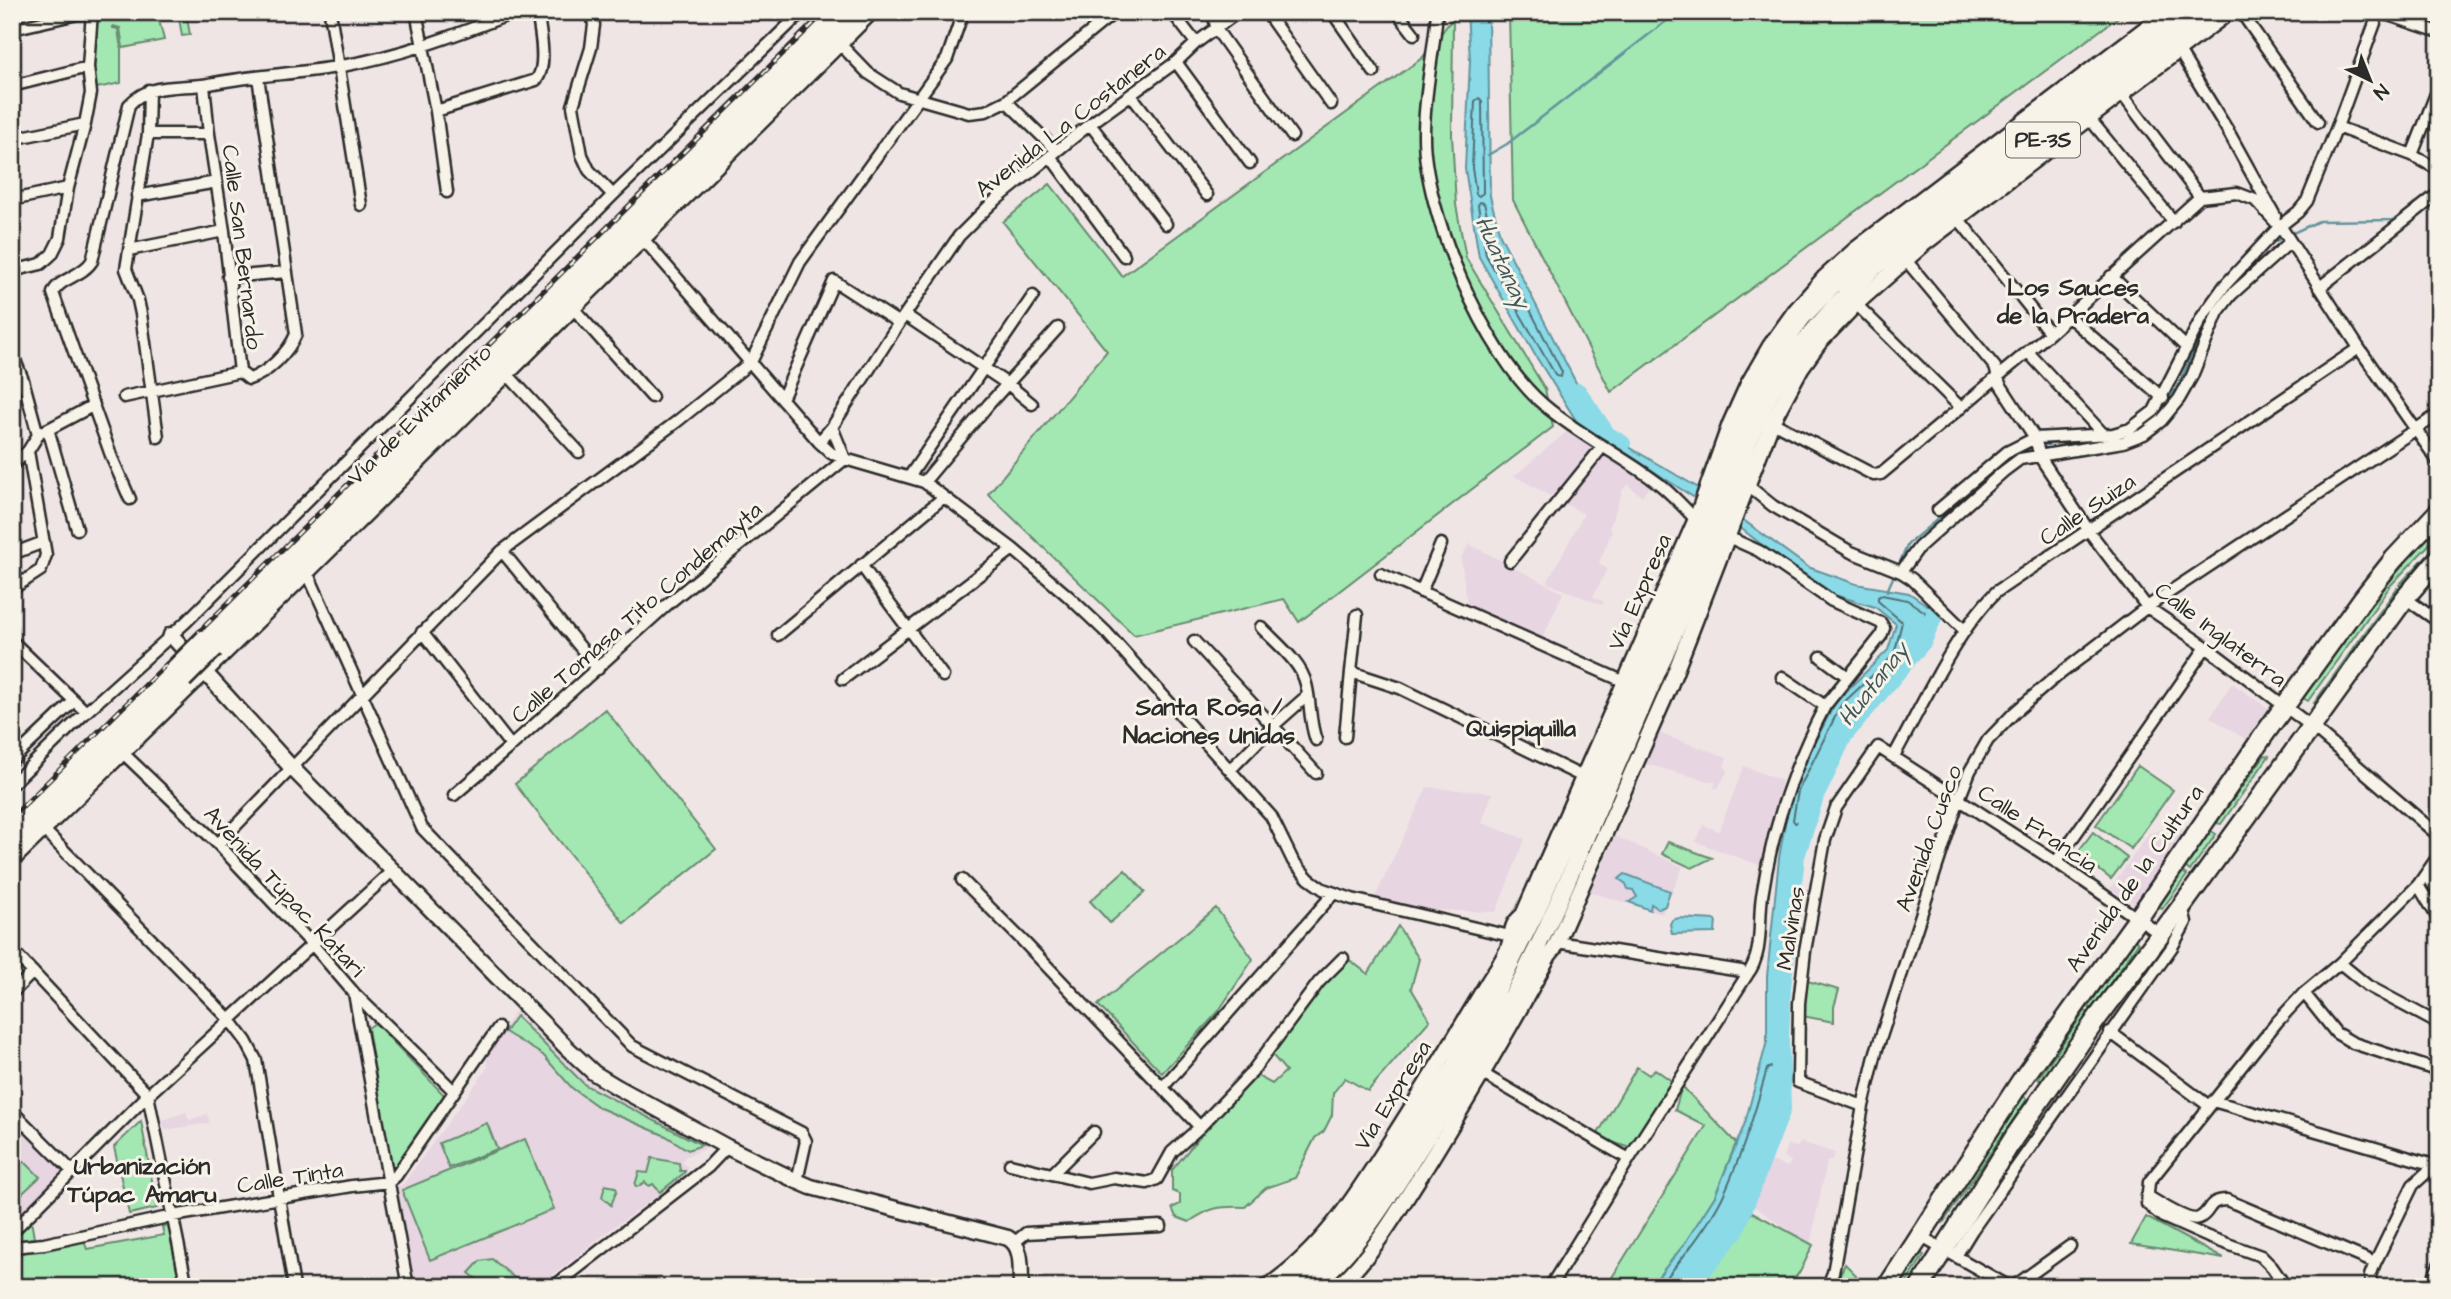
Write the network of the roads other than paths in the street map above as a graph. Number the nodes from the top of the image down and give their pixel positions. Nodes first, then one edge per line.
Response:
1 (86, 12) edge
2 (92, 12) edge
3 (330, 12) edge
4 (416, 12) edge
5 (516, 12) edge
6 (537, 12) edge
7 (592, 12) edge
8 (802, 12) edge
9 (859, 12) edge
10 (874, 12) edge
11 (963, 12) edge
12 (1115, 12) edge
13 (1172, 12) edge
14 (1214, 12) edge
15 (1238, 12) edge
16 (1266, 12) edge
17 (1332, 12) edge
18 (1397, 12) edge
19 (1437, 12) edge
20 (2167, 12) edge
21 (2188, 12) edge
22 (2211, 12) edge
23 (2229, 12) edge
24 (2241, 12) edge
25 (2379, 12) edge
26 (836, 13) edge
27 (12, 29) edge
28 (1216, 29) junction
29 (2439, 32) edge
30 (1414, 34) dead end
31 (1196, 43) junction
32 (841, 45) junction
33 (422, 47) junction
34 (2179, 51) junction
35 (1176, 62) junction
36 (340, 66) junction
37 (88, 67) junction
38 (1374, 72) dead end
39 (258, 77) junction
40 (204, 85) junction
41 (12, 86) edge
42 (2439, 86) edge
43 (149, 90) junction
44 (2122, 94) junction
45 (1131, 95) junction
46 (918, 99) junction
47 (1006, 101) junction
48 (1331, 103) dead end
49 (436, 111) junction
50 (2089, 118) junction
51 (2318, 122) dead end
52 (85, 124) junction
53 (1090, 124) junction
54 (2337, 127) junction
55 (148, 134) junction
56 (209, 134) junction
57 (1292, 136) dead end
58 (12, 139) edge
59 (1053, 153) junction
60 (2412, 155) junction
61 (1250, 163) dead end
62 (2439, 170) edge
63 (217, 182) junction
64 (692, 186) junction
65 (68, 188) junction
66 (447, 192) dead end
67 (2439, 193) edge
68 (612, 195) junction
69 (1207, 195) dead end
70 (138, 196) junction
71 (2200, 197) junction
72 (12, 200) edge
73 (361, 205) dead end
74 (1957, 217) junction
75 (2174, 222) junction
76 (1166, 224) dead end
77 (224, 231) junction
78 (2286, 234) junction
79 (645, 241) junction
80 (129, 250) junction
81 (1124, 256) dead end
82 (1905, 259) junction
83 (1869, 263) junction
84 (12, 271) edge
85 (287, 272) junction
86 (2111, 276) junction
87 (228, 277) junction
88 (2319, 288) junction
89 (1033, 296) dead end
90 (1856, 304) junction
91 (574, 309) junction
92 (2068, 316) junction
93 (902, 319) junction
94 (1058, 328) dead end
95 (2050, 333) junction
96 (2187, 348) junction
97 (2358, 348) junction
98 (2028, 352) junction
99 (12, 354) edge
100 (751, 362) junction
101 (982, 367) junction
102 (240, 372) junction
103 (508, 375) junction
104 (1998, 377) junction
105 (23, 380) junction
106 (12, 384) edge
107 (1009, 385) junction
108 (151, 393) junction
109 (124, 397) dead end
110 (652, 397) dead end
111 (2163, 398) junction
112 (782, 399) junction
113 (1032, 404) dead end
114 (94, 405) junction
115 (1961, 408) junction
116 (2439, 414) edge
117 (1772, 422) junction
118 (832, 427) junction
119 (48, 429) junction
120 (2416, 429) junction
121 (38, 435) junction
122 (2104, 435) junction
123 (158, 437) dead end
124 (2036, 441) junction
125 (819, 442) junction
126 (1603, 446) junction
127 (29, 451) junction
128 (579, 452) dead end
129 (2039, 456) junction
130 (845, 459) junction
131 (2439, 463) edge
132 (12, 465) edge
133 (909, 477) junction
134 (1734, 479) junction
135 (924, 482) junction
136 (944, 496) junction
137 (130, 499) dead end
138 (1938, 510) dead end
139 (2439, 511) edge
140 (77, 528) dead end
141 (1712, 529) junction
142 (2090, 531) junction
143 (44, 542) junction
144 (1441, 544) dead end
145 (1013, 549) junction
146 (502, 551) junction
147 (12, 554) edge
148 (2439, 558) edge
149 (1510, 561) dead end
150 (862, 565) junction
151 (1902, 572) junction
152 (308, 574) junction
153 (1381, 574) dead end
154 (12, 589) edge
155 (1421, 592) junction
156 (2404, 598) junction
157 (2147, 607) junction
158 (1357, 615) dead end
159 (2439, 622) edge
160 (1261, 627) dead end
161 (908, 629) junction
162 (1965, 631) junction
163 (422, 632) junction
164 (171, 635) junction
165 (778, 635) dead end
166 (12, 641) edge
167 (1195, 641) dead end
168 (2206, 647) junction
169 (214, 648) junction
170 (1821, 657) dead end
171 (598, 669) junction
172 (1351, 671) junction
173 (178, 674) junction
174 (205, 674) junction
175 (943, 676) dead end
176 (1782, 677) dead end
177 (1848, 677) junction
178 (842, 679) dead end
179 (1625, 682) junction
180 (363, 693) junction
181 (1308, 695) junction
182 (74, 701) junction
183 (1825, 706) junction
184 (2285, 706) junction
185 (86, 712) junction
186 (1273, 726) junction
187 (2311, 726) junction
188 (1345, 737) dead end
189 (1316, 740) dead end
190 (511, 746) junction
191 (124, 754) junction
192 (1894, 755) junction
193 (12, 760) edge
194 (292, 767) junction
195 (1230, 770) junction
196 (1316, 773) dead end
197 (1583, 776) junction
198 (12, 784) edge
199 (454, 795) dead end
200 (1959, 799) junction
201 (12, 831) edge
202 (46, 831) junction
203 (2439, 836) edge
204 (218, 844) junction
205 (12, 848) edge
206 (2439, 855) edge
207 (2056, 862) junction
208 (12, 863) edge
209 (392, 871) junction
210 (2426, 876) junction
211 (962, 880) dead end
212 (2418, 885) junction
213 (2439, 891) edge
214 (1334, 893) junction
215 (2182, 906) junction
216 (1536, 915) junction
217 (2138, 918) junction
218 (2439, 920) edge
219 (2160, 934) junction
220 (312, 944) junction
221 (1555, 945) junction
222 (1517, 948) junction
223 (12, 950) edge
224 (1343, 958) dead end
225 (2340, 963) junction
226 (33, 972) junction
227 (1747, 975) junction
228 (12, 993) edge
229 (354, 993) junction
230 (2304, 993) junction
231 (230, 1020) junction
232 (2439, 1024) edge
233 (498, 1028) dead end
234 (2110, 1032) junction
235 (2439, 1070) edge
236 (1483, 1074) junction
237 (2021, 1081) junction
238 (1163, 1087) junction
239 (454, 1091) junction
240 (148, 1095) junction
241 (2042, 1097) junction
242 (2211, 1103) junction
243 (1863, 1106) junction
244 (12, 1111) edge
245 (1200, 1127) junction
246 (1094, 1132) dead end
247 (727, 1147) junction
248 (1629, 1159) junction
249 (1010, 1164) dead end
250 (2437, 1164) edge
251 (73, 1172) junction
252 (1052, 1174) junction
253 (797, 1181) junction
254 (389, 1182) junction
255 (278, 1198) junction
256 (2148, 1201) junction
257 (173, 1216) junction
258 (1161, 1226) dead end
259 (12, 1233) edge
260 (1920, 1236) junction
261 (1015, 1242) junction
262 (2070, 1246) dead end
263 (12, 1247) edge
264 (1950, 1253) junction
265 (2375, 1263) junction
266 (2439, 1265) edge
267 (2434, 1276) dead end
268 (1342, 1286) edge
269 (187, 1287) edge
270 (294, 1287) edge
271 (408, 1287) edge
272 (553, 1287) edge
273 (1021, 1287) edge
274 (1266, 1287) edge
275 (1287, 1287) edge
276 (1311, 1287) edge
277 (1550, 1287) edge
278 (1828, 1287) edge
279 (1887, 1287) edge
280 (1920, 1287) edge
281 (2011, 1287) edge
282 (2286, 1287) edge
283 (2372, 1287) edge

1 - 27 street
2 - 37 street
3 - 36 street
4 - 33 street
5 - 33 street
6 - 49 street
7 - 68 street
8 - 68 street
9 - 64 highway, Vía de Evitamiento
10 - 32 street
11 - 46 street
12 - 47 street
13 - 31 street
14 - 28 street
15 - 28 street, Avenida La Costanera
16 - 48 street
17 - 38 street
18 - 30 street
19 - 126 street
20 - 134 main road, Vía Expresa / PE-3S
21 - 83 main road, Vía Expresa / PE-3S
22 - 83 main road, Vía Expresa / PE-3S
23 - 34 main road, Vía Expresa / PE-3S
24 - 51 street
25 - 29 street
25 - 54 street
26 - 169 highway, Vía de Evitamiento
28 - 31 street, Avenida La Costanera
28 - 57 street
31 - 35 street, Avenida La Costanera
32 - 46 street
32 - 64 street
33 - 36 street
33 - 49 street
34 - 44 main road, Vía Expresa / PE-3S
34 - 78 street
35 - 45 street, Avenida La Costanera
35 - 61 street
36 - 39 street
36 - 73 street
37 - 41 street
37 - 52 street
39 - 40 street
39 - 85 street
40 - 43 street
40 - 56 street, Calle San Bernardo
42 - 60 street
43 - 55 street
43 - 114 street
44 - 50 main road, Vía Expresa / PE-3S
44 - 71 street
45 - 53 street, Avenida La Costanera
45 - 69 street
46 - 47 street
46 - 100 street
47 - 59 street
49 - 66 street
50 - 74 main road, Vía Expresa / PE-3S
50 - 75 street
52 - 58 street
52 - 65 street
53 - 59 street, Avenida La Costanera
53 - 76 street
54 - 60 street
54 - 78 street
55 - 56 street
55 - 70 street
56 - 63 street, Calle San Bernardo
59 - 81 street
59 - 93 street, Avenida La Costanera
60 - 62 street
63 - 70 street
63 - 77 street, Calle San Bernardo
64 - 79 street
64 - 169 highway, Vía de Evitamiento
65 - 72 street
65 - 84 street
67 - 88 street
68 - 164 street
70 - 80 street
71 - 75 street
71 - 78 street
74 - 82 main road, Vía Expresa / PE-3S
74 - 95 street
75 - 86 street
77 - 80 street
77 - 87 street, Calle San Bernardo
78 - 88 street
78 - 96 street
78 - 129 street
79 - 91 street
79 - 100 street
80 - 108 street
82 - 90 main road, Vía Expresa / PE-3S
82 - 104 street
83 - 134 main road, Vía Expresa
85 - 87 street
85 - 102 street, Calle San Bernardo
86 - 92 street
86 - 96 street
87 - 102 street, Calle San Bernardo
88 - 97 street
89 - 101 street
90 - 115 street
90 - 117 main road, Vía Expresa / PE-3S
91 - 103 street
91 - 110 street
92 - 95 street
92 - 111 street
93 - 101 street
93 - 112 street
93 - 118 street, Avenida La Costanera
94 - 107 street
95 - 98 street
96 - 111 street
97 - 120 street
97 - 142 street, Calle Suiza
98 - 104 street
98 - 122 street
99 - 105 street
100 - 112 street
100 - 146 street
101 - 107 street
101 - 133 street
102 - 108 street
103 - 128 street
103 - 152 street
104 - 115 street
104 - 124 street
105 - 106 street
105 - 121 street
107 - 113 street
107 - 135 street
108 - 109 street
108 - 123 street
111 - 122 street
112 - 125 street
114 - 119 street
114 - 137 street
115 - 117 street
116 - 120 street, Avenida Cusco
117 - 134 main road, Vía Expresa / PE-3S
118 - 125 street, Avenida La Costanera
118 - 130 street
119 - 121 street
119 - 140 street
120 - 131 street
120 - 157 street, Avenida Cusco
121 - 127 street
122 - 124 street
124 - 129 street
124 - 138 street
125 - 130 street
126 - 141 street
126 - 149 street
127 - 132 street
127 - 143 street
129 - 142 street, Calle Inglaterra
129 - 151 street
130 - 133 street
130 - 171 street, Calle Tomasa Tito Condemayta
133 - 135 street
134 - 141 main road, Vía Expresa
134 - 141 main road, Vía Expresa / PE-3S
134 - 151 street
135 - 136 street
136 - 145 street
136 - 150 street
139 - 184 highway, Avenida de la Cultura
141 - 177 street
141 - 179 main road, Vía Expresa / PE-3S
141 - 216 main road, Vía Expresa
141 - 221 main road, Vía Expresa / PE-3S
142 - 157 street, Calle Inglaterra
142 - 162 street, Calle Suiza
143 - 147 street
143 - 154 street
144 - 155 street
145 - 161 street
145 - 195 street
146 - 163 street
146 - 171 street
148 - 156 highway
150 - 161 street
150 - 165 street
151 - 162 street
152 - 169 street
152 - 180 street
153 - 155 street
155 - 179 street
156 - 159 street
156 - 187 highway
157 - 168 street, Calle Inglaterra
157 - 200 street, Avenida Cusco
158 - 172 street
160 - 181 street
161 - 175 street
161 - 178 street
162 - 192 street, Calle Suiza
163 - 180 street
163 - 190 street
164 - 174 main road
164 - 185 street
166 - 182 street
167 - 186 street
168 - 184 street, Calle Inglaterra
168 - 207 street
169 - 173 highway, Vía de Evitamiento, bridge
169 - 174 street
170 - 177 street
171 - 190 street, Calle Tomasa Tito Condemayta
172 - 188 street
172 - 197 street
173 - 201 highway, Vía de Evitamiento
173 - 205 highway, Vía de Evitamiento
174 - 191 street
174 - 194 main road
176 - 183 street
177 - 183 street
179 - 197 main road, Vía Expresa / PE-3S
180 - 194 street
180 - 253 street
181 - 186 street
181 - 189 street
182 - 185 street
182 - 193 street
183 - 227 street
184 - 187 street, Calle Inglaterra
184 - 217 highway, Avenida de la Cultura
185 - 198 street
186 - 195 street
186 - 196 street
187 - 203 street, Calle Inglaterra
187 - 215 highway
190 - 199 street, Calle Tomasa Tito Condemayta
191 - 202 street
191 - 204 street, Avenida Túpac Katari
192 - 200 street, Calle Francia
192 - 243 street, Malvinas
194 - 204 street
194 - 209 main road
195 - 214 street
197 - 216 main road, Vía Expresa / PE-3S
200 - 207 street, Calle Francia
200 - 243 street, Avenida Cusco
202 - 208 street
202 - 231 street
204 - 220 street, Avenida Túpac Katari
206 - 210 street
207 - 217 street, Calle Francia
209 - 220 street
209 - 247 main road
210 - 212 street
210 - 213 street
211 - 238 street
212 - 218 street
212 - 225 street
214 - 222 street
214 - 238 street
215 - 219 highway
215 - 234 street
216 - 221 main road
216 - 222 main road, Vía Expresa
217 - 219 street, Calle Francia
217 - 237 highway, Avenida de la Cultura
219 - 241 highway
220 - 229 street, Avenida Túpac Katari
220 - 231 street
221 - 222 main road
221 - 227 street
221 - 236 main road, Vía Expresa / PE-3S
222 - 274 main road, Vía Expresa
222 - 275 main road, Vía Expresa
222 - 276 main road, Vía Expresa
223 - 226 street
224 - 245 street
225 - 230 street
225 - 232 street
226 - 228 street
226 - 240 street
227 - 248 street
229 - 239 street
229 - 254 street, Avenida Túpac Katari
230 - 235 street
230 - 242 street
231 - 240 street
231 - 255 street
233 - 239 street
234 - 242 street
234 - 264 street
236 - 248 street
236 - 268 main road, Vía Expresa / PE-3S
237 - 241 highway
237 - 260 highway, Avenida de la Cultura
238 - 245 street
239 - 254 street
240 - 251 street
240 - 257 street
241 - 264 highway
242 - 250 street
242 - 256 street
243 - 278 street, Avenida Cusco
244 - 251 street
245 - 252 street
246 - 252 street
247 - 253 main road
247 - 272 street
248 - 277 street
249 - 252 street
250 - 265 street
251 - 259 street
253 - 261 main road
254 - 255 street, Calle Tinta
254 - 271 street, Avenida Túpac Katari
255 - 257 street, Calle Tinta
255 - 270 street
256 - 265 street
256 - 282 street
257 - 263 street, Calle Tinta
257 - 269 street
258 - 261 street
260 - 264 street
260 - 279 highway, Avenida de la Cultura
261 - 273 main road
262 - 281 street
264 - 280 highway
264 - 281 street
265 - 283 street
266 - 267 street

